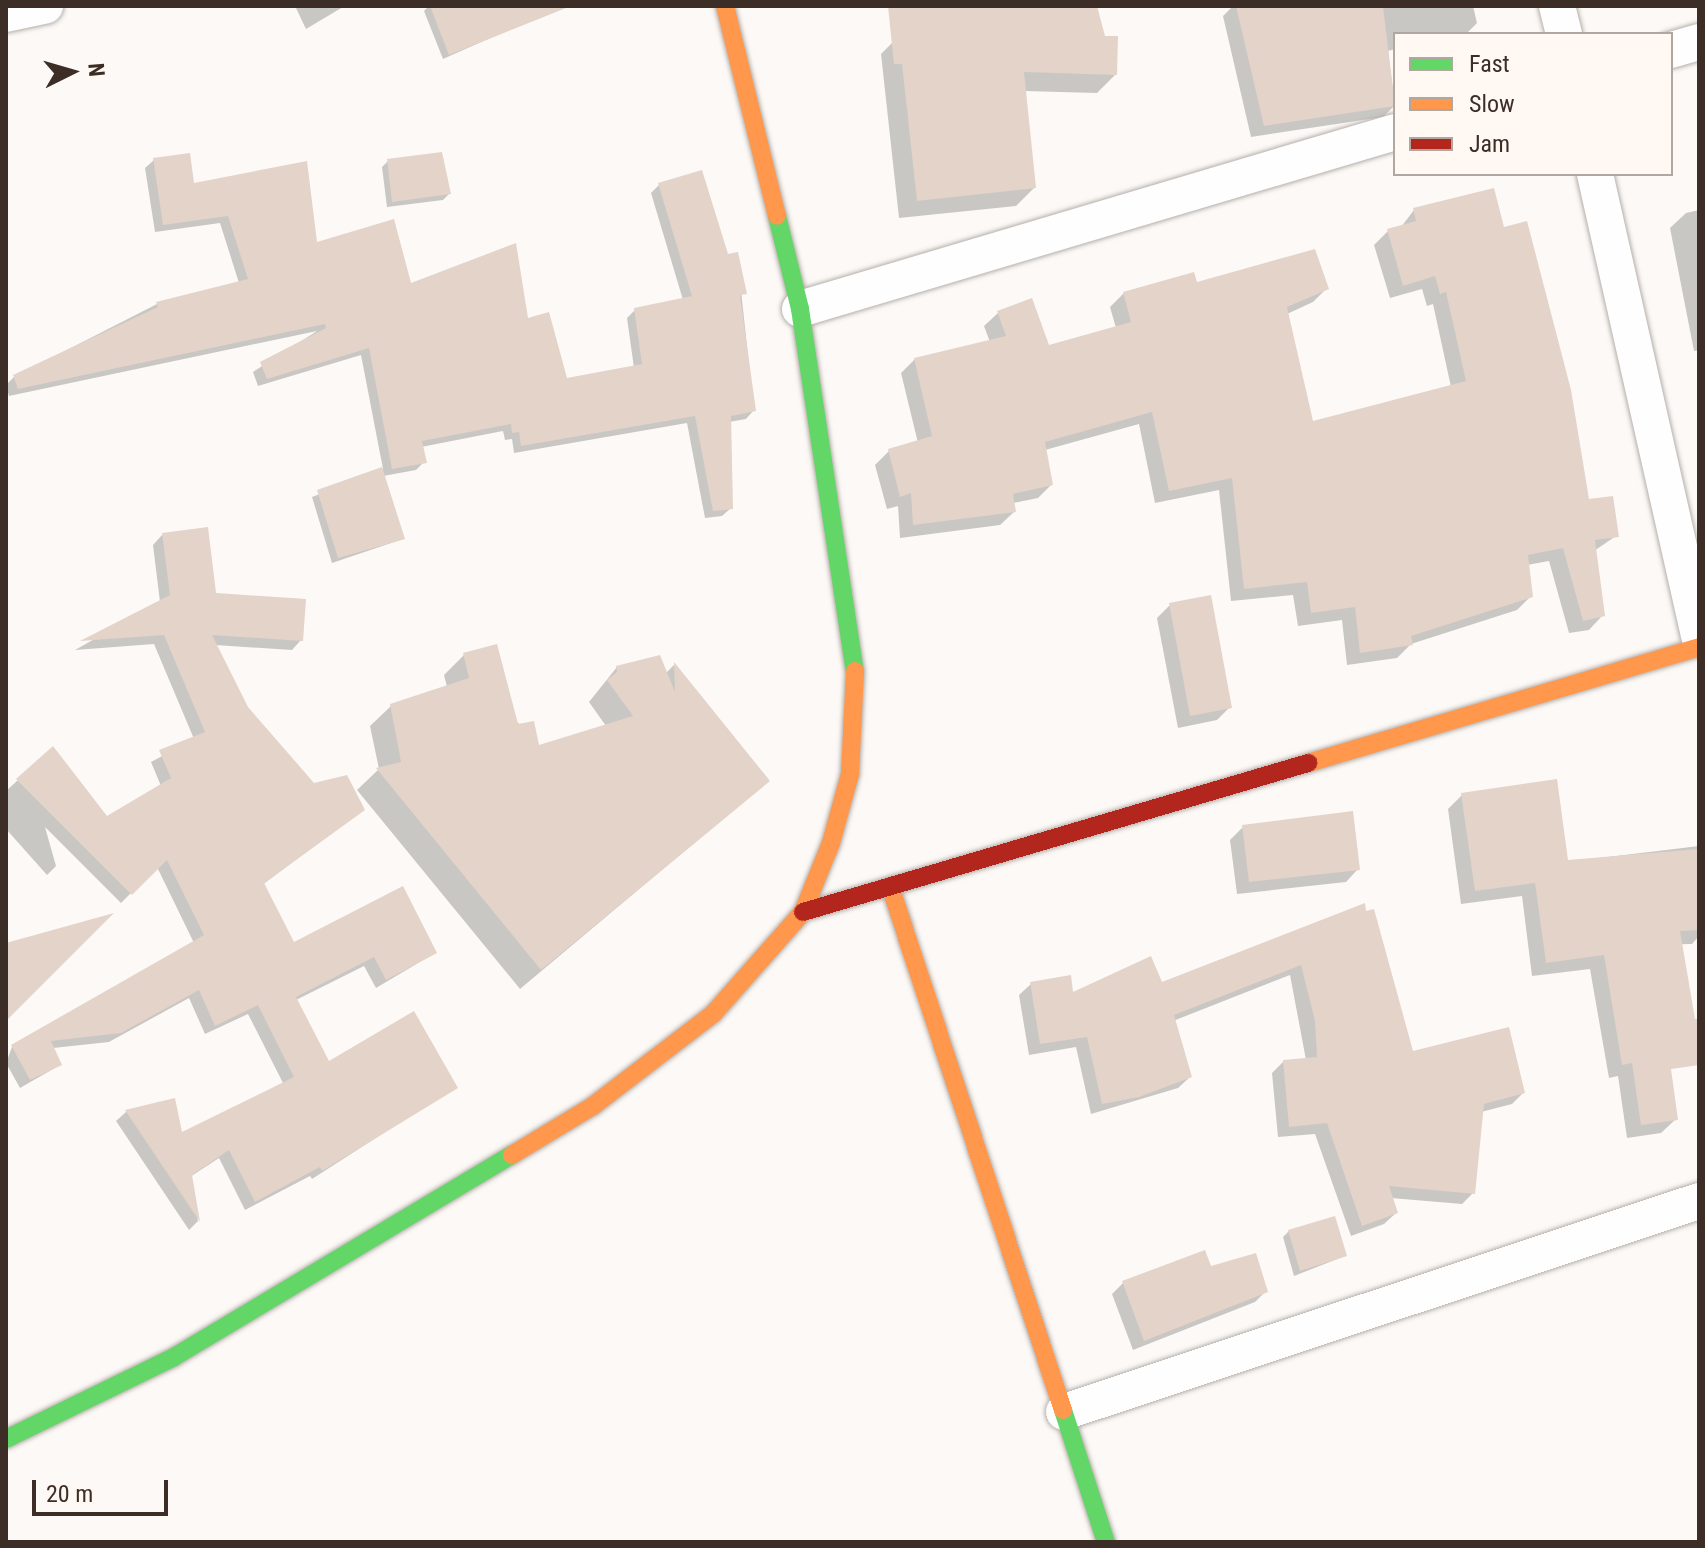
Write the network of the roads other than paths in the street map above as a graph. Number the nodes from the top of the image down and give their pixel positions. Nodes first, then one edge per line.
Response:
1 (45, 6) edge
2 (725, 6) edge
3 (1557, 6) edge
4 (6, 14) edge
5 (1564, 32) edge
6 (1699, 42) edge
7 (1673, 49) edge
8 (1393, 133) edge
9 (1595, 176) edge
10 (800, 309) junction
11 (1699, 635) edge
12 (1699, 647) edge
13 (890, 886) junction
14 (803, 912) junction
15 (1699, 1201) edge
16 (1064, 1412) junction
17 (6, 1439) edge
18 (1106, 1542) edge

1 - 4 street
2 - 10 street
3 - 5 street
6 - 7 street
8 - 10 street
9 - 11 street
10 - 14 street
12 - 13 street
13 - 14 street
13 - 16 street
14 - 17 street
15 - 16 street
16 - 18 street

